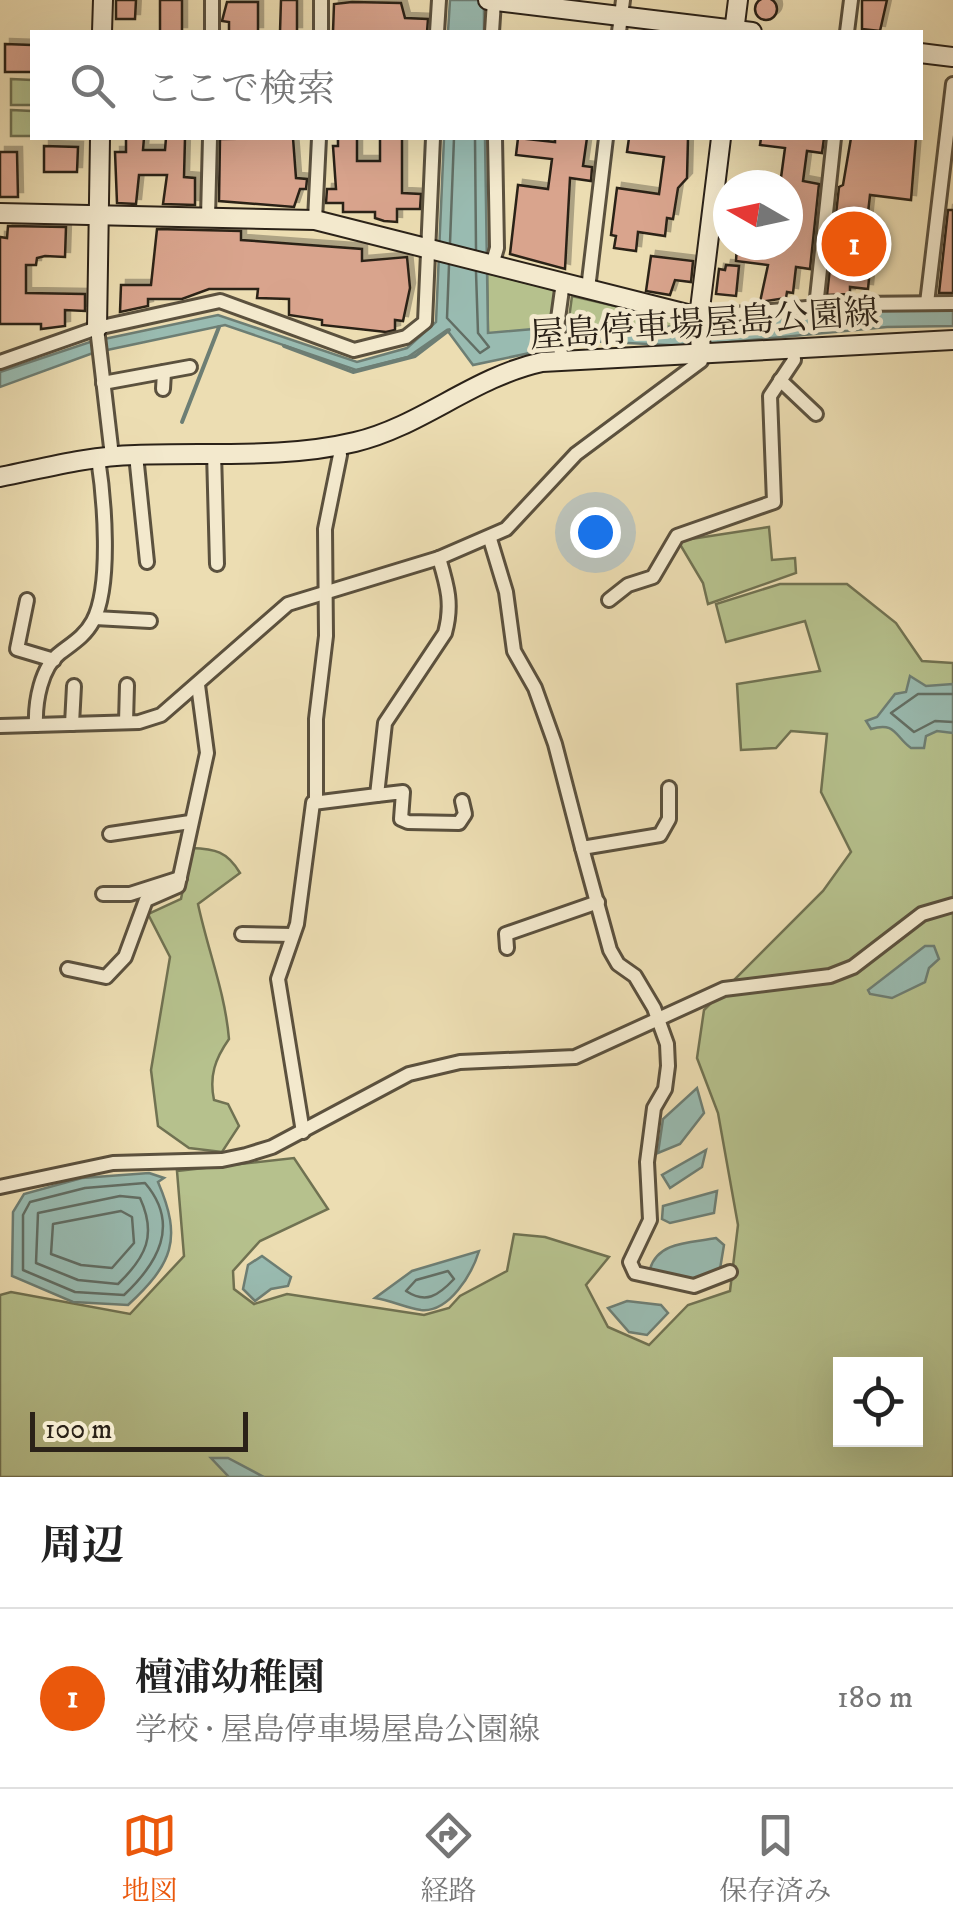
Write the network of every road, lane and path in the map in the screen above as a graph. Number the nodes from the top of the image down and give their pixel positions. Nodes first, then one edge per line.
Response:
1 (103, 0) edge
2 (212, 0) edge
3 (321, 0) edge
4 (439, 0) edge
5 (491, 0) edge
6 (738, 0) edge
7 (851, 0) edge
8 (621, 16) edge
9 (102, 30) edge
10 (212, 30) edge
11 (321, 30) edge
12 (438, 30) edge
13 (492, 30) edge
14 (725, 30) edge
15 (740, 30) edge
16 (847, 30) edge
17 (923, 53) edge
18 (953, 57) edge
19 (953, 84) edge
20 (100, 140) edge
21 (210, 140) edge
22 (319, 140) edge
23 (433, 140) edge
24 (494, 140) edge
25 (606, 140) edge
26 (722, 140) edge
27 (834, 140) edge
28 (0, 214) edge
29 (99, 215) junction
30 (208, 217) junction
31 (315, 220) junction
32 (434, 250) junction
33 (489, 264) junction
34 (562, 282) junction
35 (588, 289) junction
36 (927, 303) junction
37 (953, 304) edge
38 (816, 308) junction
39 (699, 317) junction
40 (97, 333) junction
41 (953, 340) edge
42 (793, 348) junction
43 (701, 352) junction
44 (561, 354) junction
45 (0, 362) edge
46 (190, 367) dead end
47 (164, 372) junction
48 (780, 380) junction
49 (104, 383) junction
50 (163, 389) dead end
51 (816, 414) dead end
52 (338, 446) junction
53 (214, 452) junction
54 (136, 454) junction
55 (105, 457) junction
56 (0, 477) edge
57 (490, 539) junction
58 (439, 558) junction
59 (147, 562) dead end
60 (217, 564) dead end
61 (326, 591) junction
62 (27, 600) dead end
63 (609, 600) dead end
64 (95, 618) junction
65 (150, 621) dead end
66 (54, 660) junction
67 (128, 685) dead end
68 (198, 685) junction
69 (74, 686) dead end
70 (126, 722) junction
71 (36, 724) junction
72 (72, 724) junction
73 (0, 726) edge
74 (669, 788) dead end
75 (377, 795) junction
76 (316, 801) junction
77 (462, 801) dead end
78 (190, 822) junction
79 (110, 834) dead end
80 (582, 848) junction
81 (180, 878) junction
82 (103, 894) dead end
83 (598, 902) junction
84 (953, 904) edge
85 (242, 934) dead end
86 (292, 935) junction
87 (508, 948) dead end
88 (68, 969) dead end
89 (657, 1019) junction
90 (303, 1132) junction
91 (0, 1186) edge
92 (730, 1272) dead end

1 - 9 street
2 - 10 street
3 - 11 street
4 - 12 street
5 - 8 street
5 - 13 street
6 - 15 street
7 - 16 street
8 - 14 street
17 - 18 street
19 - 36 street
20 - 29 street
21 - 30 street
22 - 31 street
23 - 32 street
24 - 33 street
25 - 35 street
26 - 39 street
27 - 38 street
28 - 29 street
29 - 30 street
29 - 40 street
30 - 31 street
31 - 32 street
32 - 33 street
32 - 40 street
33 - 34 street
34 - 35 street
34 - 44 street
35 - 39 street
36 - 37 street
36 - 38 street
38 - 39 street
39 - 43 street
40 - 45 street
40 - 49 street
41 - 42 street, 屋島停車場屋島公園線
42 - 43 street, 屋島停車場屋島公園線
42 - 48 street
43 - 44 street, 屋島停車場屋島公園線
43 - 57 street
44 - 52 street, 屋島停車場屋島公園線
46 - 47 street
47 - 49 street
47 - 50 street
48 - 51 street
48 - 63 street
49 - 55 street
52 - 53 street, 屋島停車場屋島公園線
52 - 61 street
53 - 54 street, 屋島停車場屋島公園線
53 - 60 street
54 - 55 street, 屋島停車場屋島公園線
54 - 59 street
55 - 56 street, 屋島停車場屋島公園線
55 - 64 street
57 - 58 street
57 - 80 street
58 - 61 street
58 - 75 street
61 - 68 street
61 - 76 street
62 - 66 street
64 - 65 street
64 - 66 street
66 - 71 street
67 - 70 street
68 - 70 street
68 - 78 street
69 - 72 street
70 - 72 street
71 - 72 street
71 - 73 street
74 - 80 street
75 - 76 street
75 - 77 street
76 - 86 street
78 - 79 street
78 - 81 street
80 - 83 street
81 - 82 street
81 - 88 street
83 - 87 street
83 - 89 street
84 - 89 street
85 - 86 street
86 - 90 street
89 - 90 street
89 - 92 street
90 - 91 street

